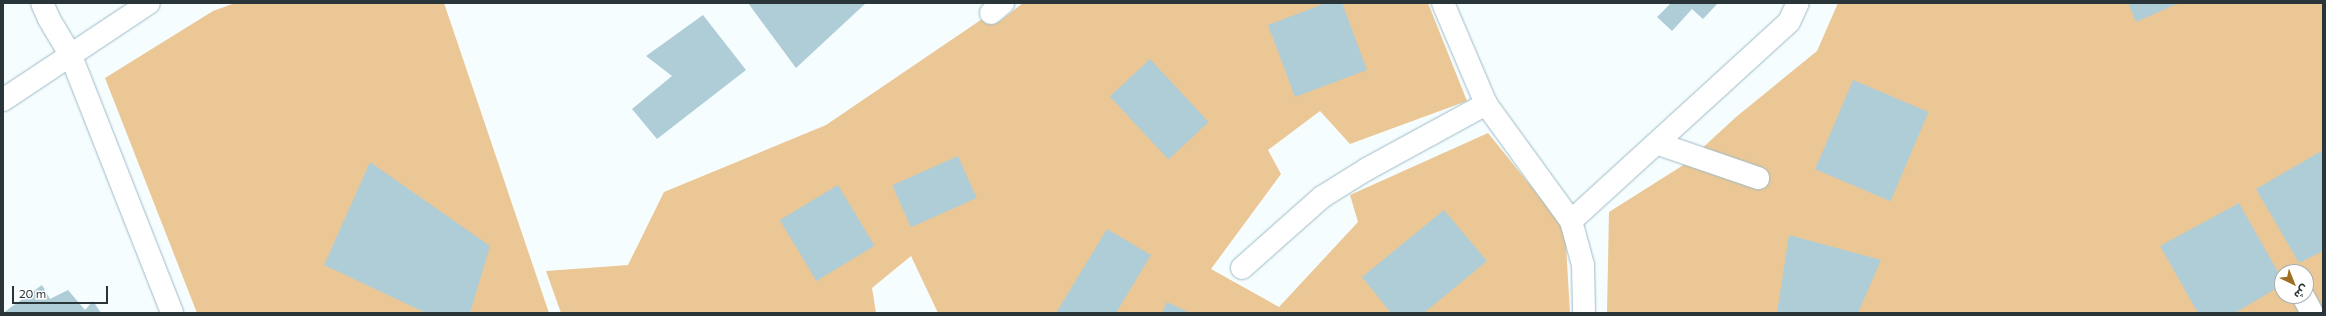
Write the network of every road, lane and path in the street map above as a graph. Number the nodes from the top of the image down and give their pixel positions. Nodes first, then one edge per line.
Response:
1 (42, 3) edge
2 (149, 3) edge
3 (1443, 3) edge
4 (1798, 3) edge
5 (71, 56) junction
6 (3, 100) edge
7 (1486, 104) junction
8 (1659, 144) junction
9 (1758, 178) dead end
10 (1572, 221) junction
11 (1242, 268) dead end
12 (2307, 304) edge
13 (172, 313) edge
14 (1584, 313) edge
15 (2312, 313) edge

1 - 5 street
2 - 5 street
3 - 7 street
4 - 8 street
5 - 6 street
5 - 13 street
7 - 10 street
7 - 11 street
8 - 9 street
8 - 10 street
10 - 14 street
12 - 15 street

